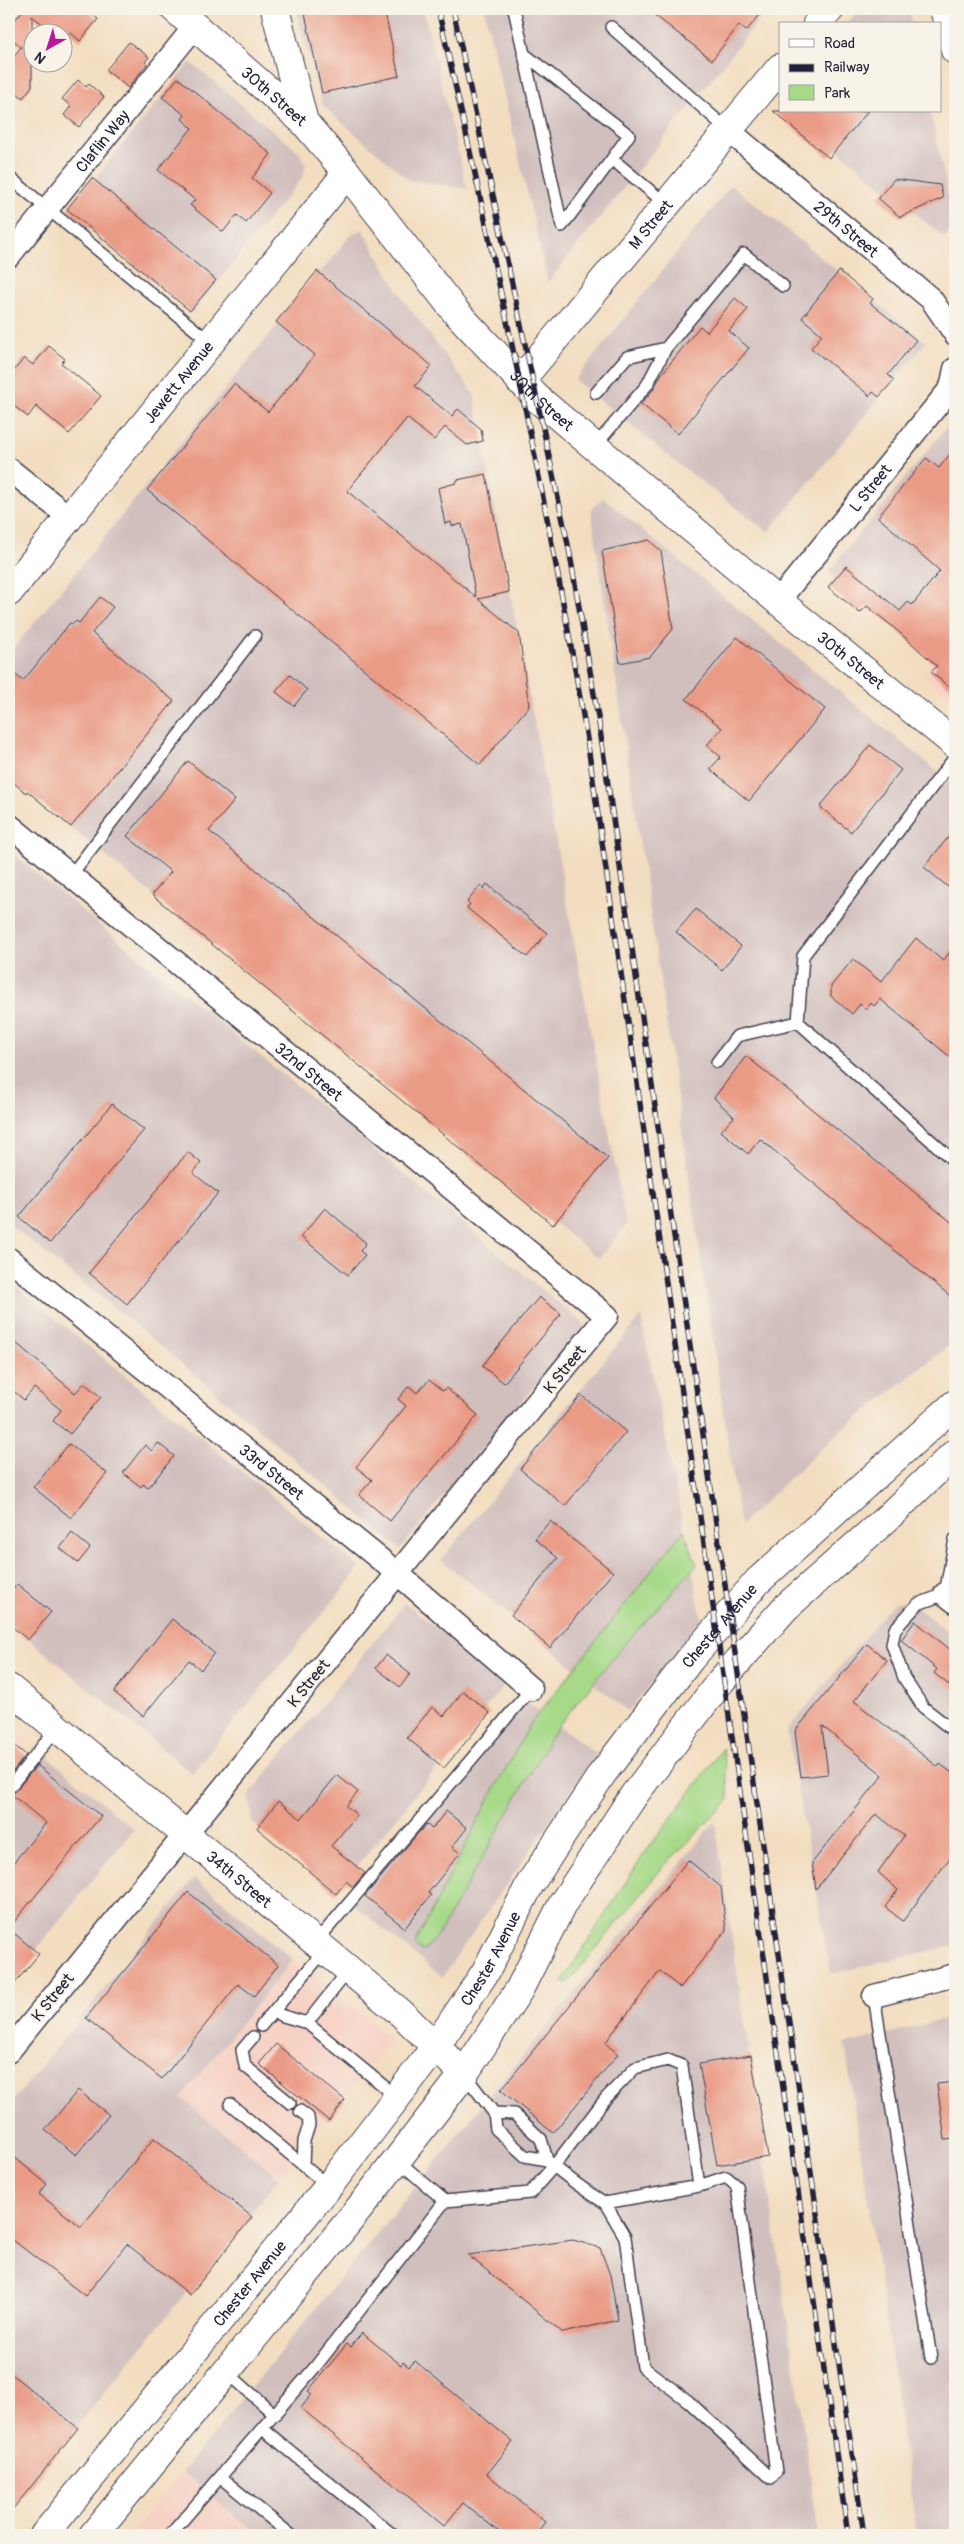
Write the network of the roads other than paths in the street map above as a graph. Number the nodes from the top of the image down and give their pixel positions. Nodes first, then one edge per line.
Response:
1 (275, 9) edge
2 (514, 9) edge
3 (830, 9) edge
4 (944, 9) edge
5 (186, 17) edge
6 (819, 22) edge
7 (611, 27) dead end
8 (955, 50) edge
9 (523, 53) junction
10 (779, 69) edge
11 (304, 122) junction
12 (728, 130) junction
13 (612, 159) junction
14 (347, 172) junction
15 (9, 177) edge
16 (666, 204) junction
17 (48, 208) junction
18 (9, 256) edge
19 (783, 286) dead end
20 (955, 334) edge
21 (210, 342) junction
22 (666, 348) junction
23 (955, 369) edge
24 (520, 381) junction
25 (596, 394) dead end
26 (595, 446) junction
27 (9, 469) edge
28 (69, 517) junction
29 (9, 592) edge
30 (778, 601) junction
31 (255, 636) dead end
32 (955, 744) edge
33 (955, 758) edge
34 (9, 825) edge
35 (71, 875) junction
36 (798, 1022) junction
37 (718, 1062) dead end
38 (955, 1162) edge
39 (9, 1259) edge
40 (607, 1316) joint
41 (955, 1404) edge
42 (955, 1453) edge
43 (955, 1539) edge
44 (397, 1573) junction
45 (950, 1598) edge
46 (9, 1688) edge
47 (531, 1689) joint
48 (57, 1728) junction
49 (955, 1732) edge
50 (9, 1788) edge
51 (186, 1833) junction
52 (320, 1946) junction
53 (349, 1970) junction
54 (955, 1975) edge
55 (874, 1996) joint
56 (274, 2011) junction
57 (307, 2023) junction
58 (262, 2026) dead end
59 (253, 2037) dead end
60 (436, 2046) junction
61 (9, 2050) edge
62 (464, 2074) junction
63 (397, 2097) junction
64 (290, 2103) dead end
65 (230, 2104) dead end
66 (300, 2111) dead end
67 (494, 2113) junction
68 (396, 2160) junction
69 (550, 2163) junction
70 (303, 2166) junction
71 (328, 2186) junction
72 (699, 2186) junction
73 (445, 2201) junction
74 (605, 2203) junction
75 (931, 2358) dead end
76 (227, 2372) junction
77 (275, 2415) junction
78 (263, 2429) junction
79 (220, 2477) junction
80 (44, 2535) edge
81 (94, 2535) edge
82 (170, 2535) edge
83 (291, 2535) edge
84 (393, 2535) edge

1 - 11 main road
2 - 9 lane
3 - 6 main road
4 - 8 main road
5 - 11 main road, 30th Street
5 - 17 street, Claflin Way
7 - 12 lane
9 - 13 lane
9 - 13 lane
10 - 12 main road, M Street
11 - 14 main road, 30th Street
12 - 16 main road, M Street
12 - 20 street, 29th Street
13 - 16 lane
14 - 21 main road, Jewett Avenue
14 - 24 main road, 30th Street
15 - 17 lane
16 - 24 main road, M Street
17 - 18 street, Claflin Way
17 - 21 lane
19 - 22 lane
21 - 28 main road, Jewett Avenue
22 - 25 lane
22 - 26 lane
23 - 30 street, L Street
24 - 26 main road, 30th Street
26 - 30 main road, 30th Street
27 - 28 street
28 - 29 main road, Jewett Avenue
30 - 32 main road, 30th Street
31 - 35 lane
33 - 36 lane
34 - 35 street, 32nd Street
35 - 40 street, 32nd Street
36 - 37 lane
36 - 38 lane
39 - 44 street, 33rd Street
40 - 44 street, K Street
41 - 60 main road, Chester Avenue
42 - 62 main road
43 - 45 lane
44 - 47 street, 33rd Street
44 - 51 street, K Street
45 - 49 lane
46 - 48 main road, 34th Street
47 - 52 lane
48 - 50 lane
48 - 51 main road, 34th Street
51 - 52 main road, 34th Street
51 - 61 street, K Street
52 - 53 main road, 34th Street
52 - 56 lane
53 - 57 lane
53 - 60 main road, 34th Street
54 - 55 street
55 - 75 lane
56 - 57 lane
56 - 58 lane
57 - 63 lane
59 - 64 lane
60 - 62 main road, 34th Street
60 - 63 main road, Chester Avenue
62 - 67 lane
62 - 68 main road
63 - 71 main road, Chester Avenue
65 - 70 lane
66 - 70 lane
67 - 69 lane
67 - 69 lane
68 - 73 lane
68 - 76 main road
69 - 72 lane
69 - 73 lane
69 - 74 lane
70 - 71 lane
71 - 80 main road, Chester Avenue
72 - 74 lane
72 - 74 lane
73 - 77 lane
76 - 77 lane
76 - 81 main road
77 - 78 lane
78 - 79 lane
78 - 84 lane
79 - 82 lane
79 - 83 lane

